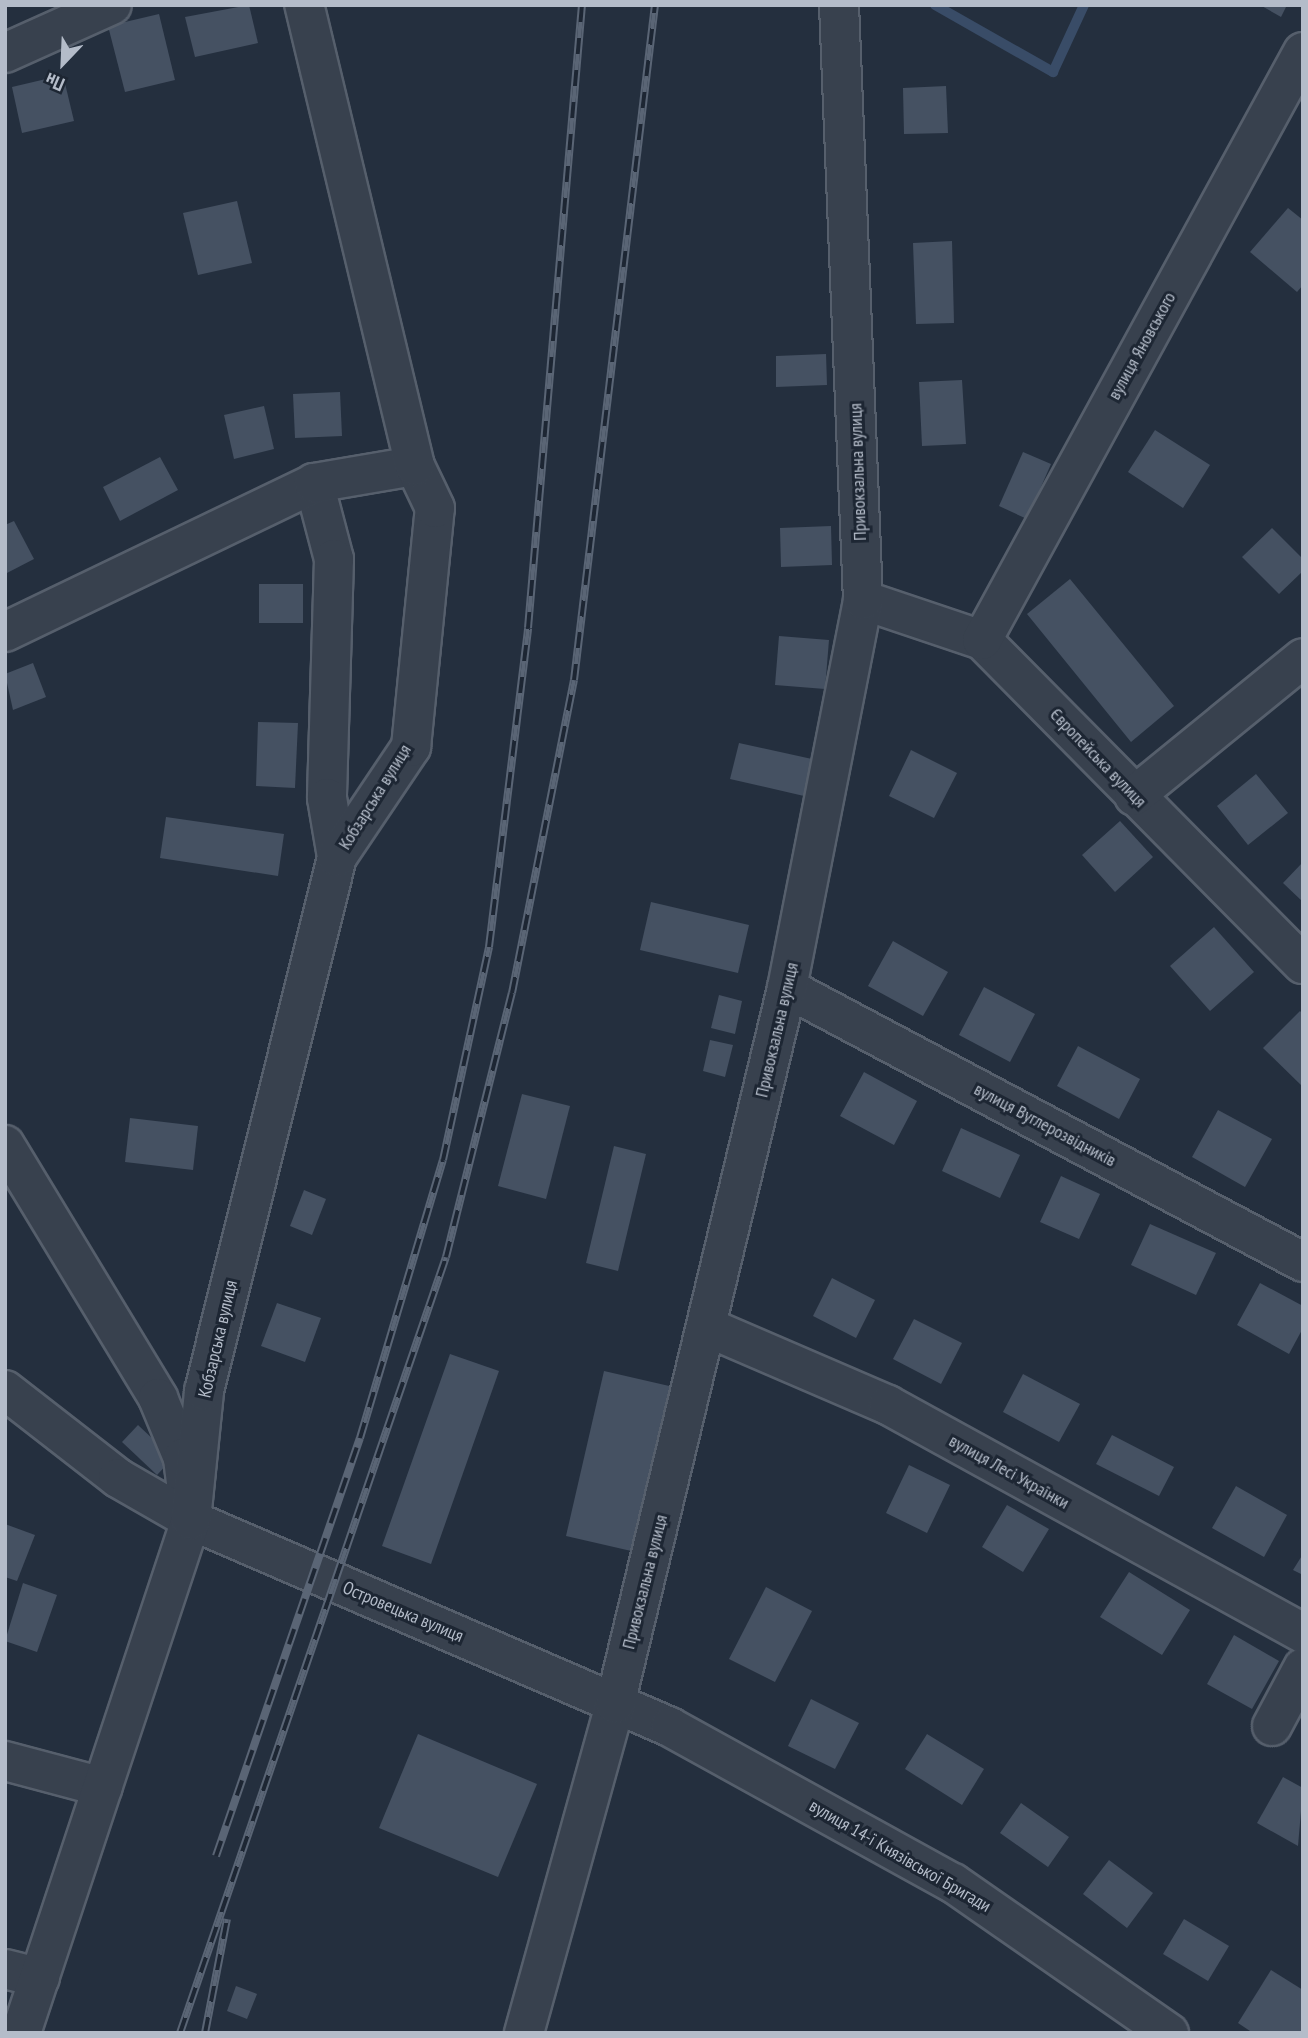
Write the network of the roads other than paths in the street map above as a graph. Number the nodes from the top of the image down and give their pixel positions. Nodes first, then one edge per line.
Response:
1 (112, 5) edge
2 (304, 5) edge
3 (840, 14) edge
4 (1303, 52) edge
5 (5, 53) edge
6 (415, 466) junction
7 (314, 483) junction
8 (863, 600) junction
9 (5, 632) edge
10 (982, 640) junction
11 (1303, 658) edge
12 (1134, 796) junction
13 (337, 857) junction
14 (1303, 964) edge
15 (788, 988) junction
16 (5, 1145) edge
17 (1303, 1262) edge
18 (707, 1326) junction
19 (5, 1390) edge
20 (191, 1520) junction
21 (1303, 1633) edge
22 (1303, 1668) edge
23 (615, 1704) junction
24 (1272, 1726) dead end
25 (5, 1760) edge
26 (103, 1787) junction
27 (23, 1974) edge
28 (21, 2033) edge
29 (524, 2033) edge
30 (1169, 2033) edge

1 - 5 street
2 - 6 street, Кобзарська вулиця
3 - 8 street, Привокзальна вулиця
4 - 10 street, вулиця Яновського
6 - 7 street
6 - 13 street, Кобзарська вулиця
7 - 9 street
7 - 13 street
8 - 10 street, Європейська вулиця
8 - 15 street, Привокзальна вулиця
10 - 12 street, Європейська вулиця
11 - 12 street
12 - 14 street, Європейська вулиця
13 - 20 street, Кобзарська вулиця
15 - 17 street, вулиця Вуглерозвідників
15 - 18 street, Привокзальна вулиця
16 - 20 street
18 - 21 street, вулиця Лесі Українки
18 - 23 street, Привокзальна вулиця
19 - 20 street, Островецька вулиця
20 - 23 street, Островецька вулиця
20 - 26 street
22 - 24 street
23 - 29 street, Привокзальна вулиця
23 - 30 street, вулиця 14-ї Князівської Бригади
25 - 26 street
26 - 27 street
27 - 28 street

